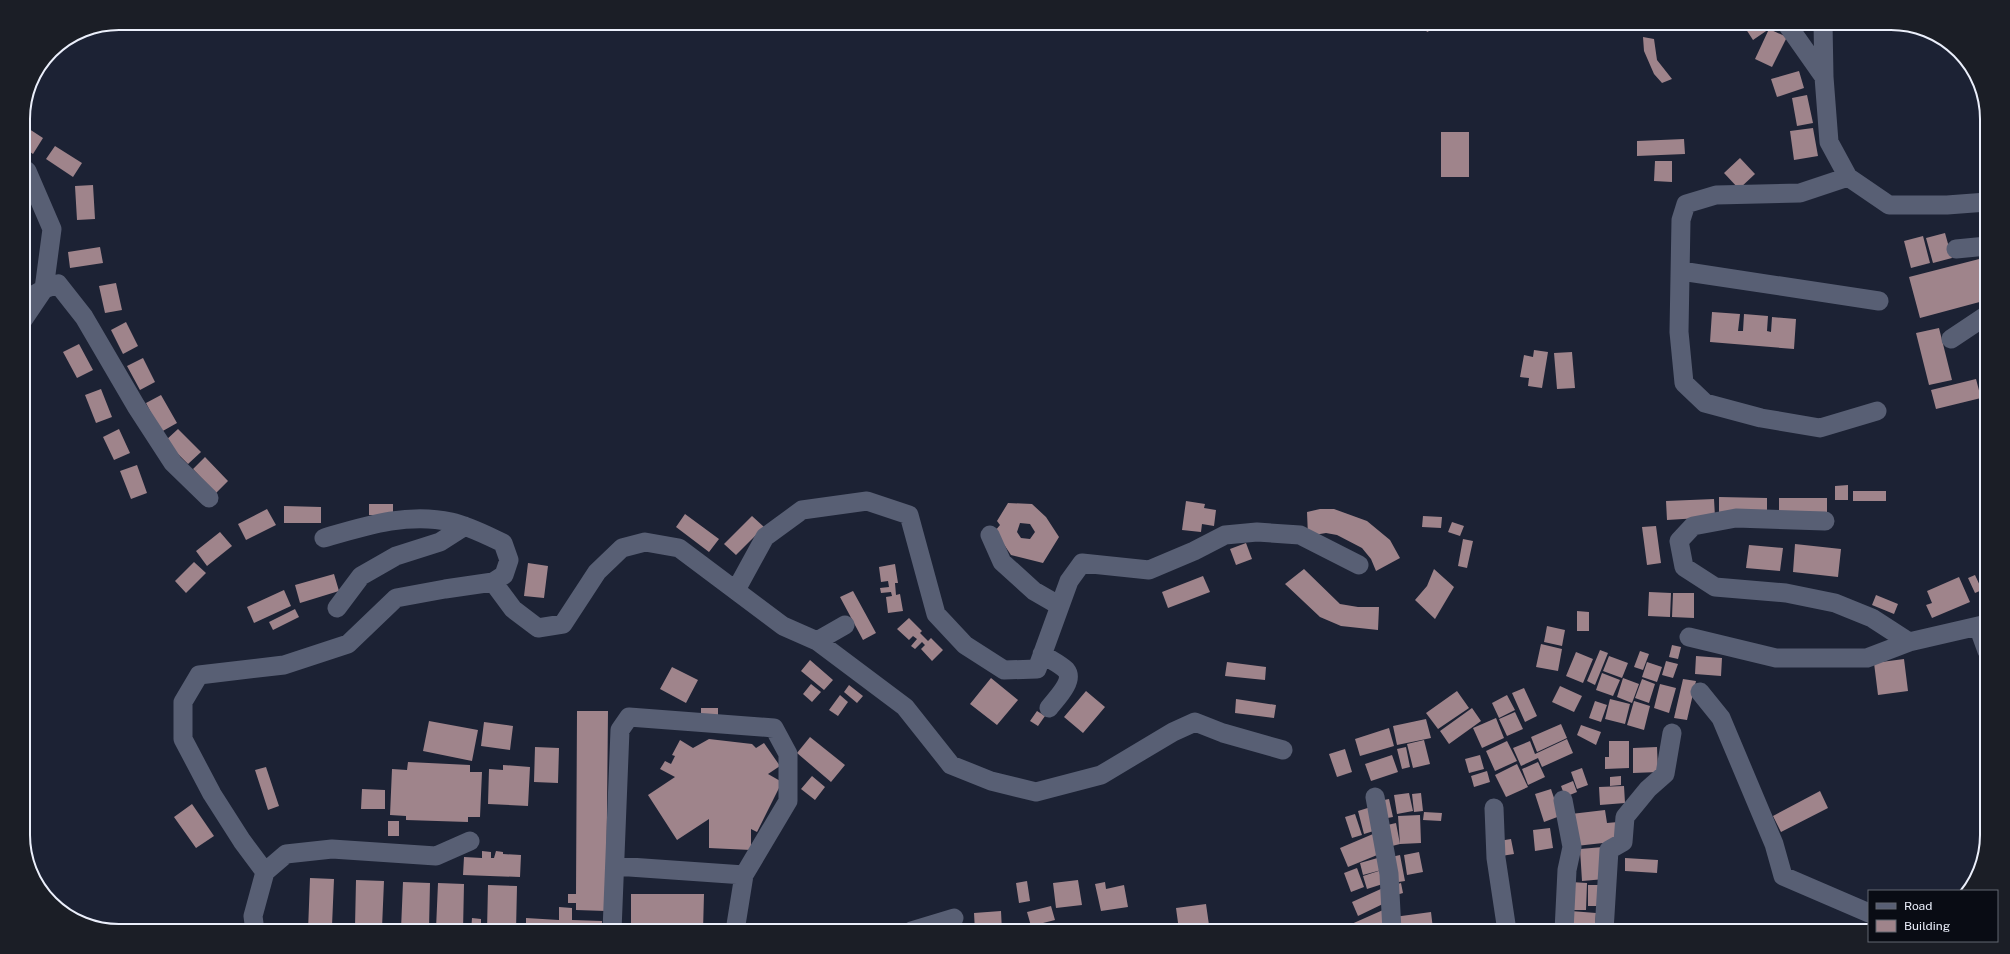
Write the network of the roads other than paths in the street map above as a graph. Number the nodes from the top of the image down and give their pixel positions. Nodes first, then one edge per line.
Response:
1 (1791, 30) edge
2 (1823, 30) edge
3 (1824, 77) junction
4 (30, 178) edge
5 (1848, 178) junction
6 (1980, 203) edge
7 (1980, 246) edge
8 (1956, 248) dead end
9 (1681, 271) junction
10 (44, 289) junction
11 (30, 297) edge
12 (1879, 301) dead end
13 (30, 310) edge
14 (1980, 320) edge
15 (1951, 339) dead end
16 (1877, 411) dead end
17 (209, 498) dead end
18 (1825, 520) dead end
19 (465, 526) junction
20 (990, 535) dead end
21 (324, 538) dead end
22 (1359, 565) dead end
23 (493, 582) junction
24 (736, 590) junction
25 (1060, 606) junction
26 (337, 608) dead end
27 (845, 625) dead end
28 (1980, 625) edge
29 (1689, 637) dead end
30 (817, 642) junction
31 (1909, 642) junction
32 (1042, 654) junction
33 (1700, 692) dead end
34 (1049, 708) dead end
35 (1672, 733) dead end
36 (1283, 750) dead end
37 (1375, 797) dead end
38 (1563, 800) dead end
39 (1494, 808) dead end
40 (470, 841) dead end
41 (615, 866) junction
42 (265, 872) junction
43 (744, 875) junction
44 (1868, 913) edge
45 (954, 918) dead end
46 (254, 924) edge
47 (612, 924) edge
48 (737, 924) edge
49 (934, 924) edge
50 (1392, 924) edge
51 (1506, 924) edge
52 (1564, 924) edge
53 (1604, 924) edge

1 - 3 street
2 - 3 street
3 - 5 street
4 - 10 street
5 - 6 street
5 - 9 street
7 - 8 street
9 - 12 street
9 - 16 street
10 - 11 street
10 - 13 street
10 - 17 street
14 - 15 street
18 - 31 street
19 - 21 street
19 - 23 street
19 - 26 street
20 - 25 street
22 - 25 street
23 - 24 street
23 - 42 street
24 - 30 street
24 - 32 street
25 - 32 street
27 - 30 street
28 - 31 street
29 - 31 street
30 - 36 street
32 - 34 street
33 - 44 street
35 - 53 street
37 - 50 street
38 - 52 street
39 - 51 street
40 - 42 street
41 - 43 street
41 - 43 street
41 - 47 street
42 - 46 street
43 - 48 street
45 - 49 street

